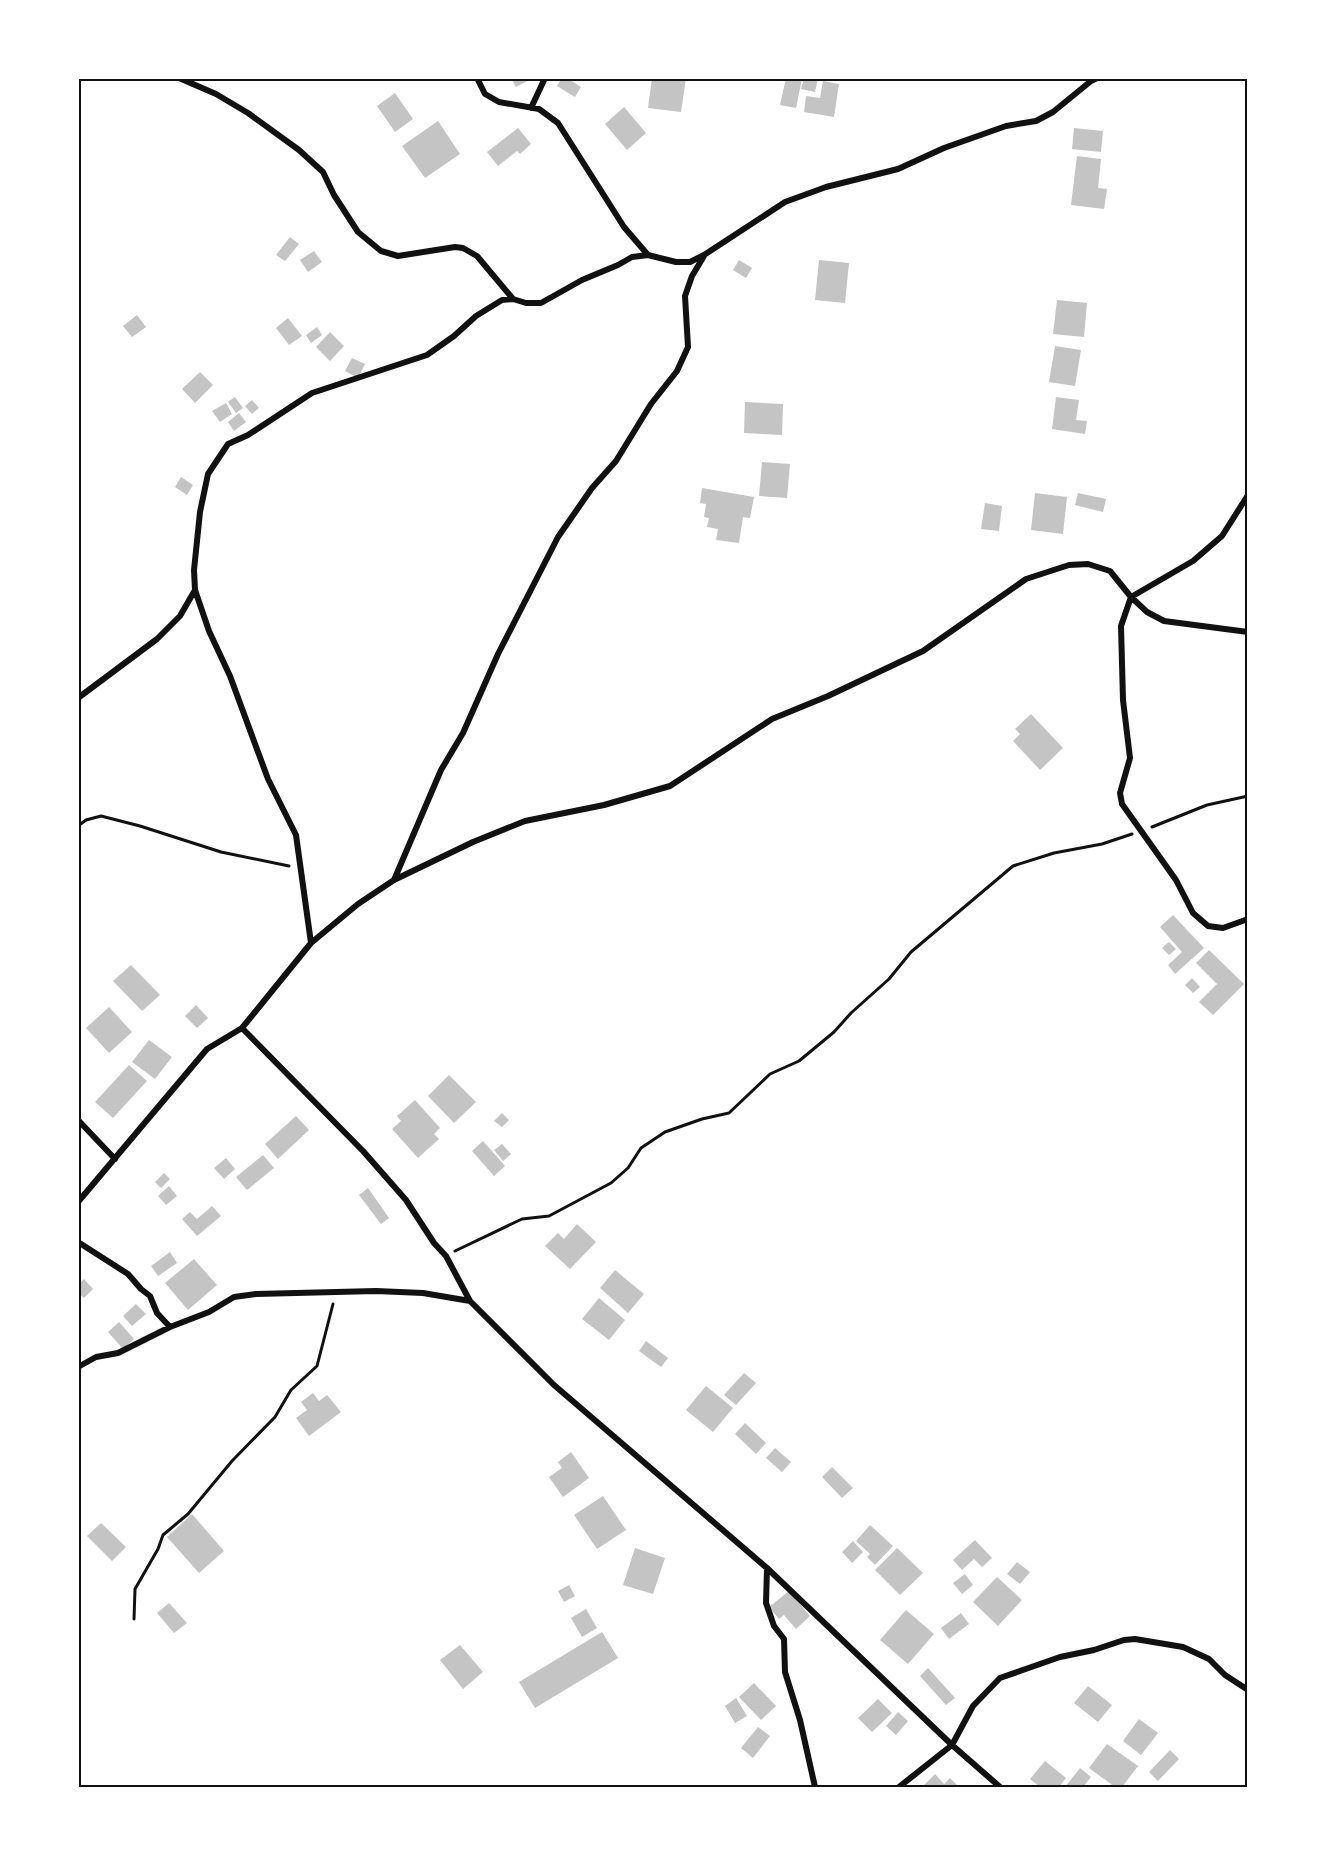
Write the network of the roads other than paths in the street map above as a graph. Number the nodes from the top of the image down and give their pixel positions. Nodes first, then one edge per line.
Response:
1 (179, 78) edge
2 (477, 78) edge
3 (545, 78) edge
4 (1098, 78) edge
5 (531, 108) junction
6 (648, 255) junction
7 (704, 255) junction
8 (513, 299) junction
9 (1248, 495) edge
10 (195, 590) junction
11 (1131, 597) junction
12 (1248, 632) edge
13 (78, 698) edge
14 (394, 880) junction
15 (1248, 919) edge
16 (312, 943) junction
17 (242, 1028) junction
18 (78, 1120) edge
19 (115, 1159) junction
20 (78, 1202) edge
21 (78, 1242) edge
22 (470, 1301) junction
23 (171, 1327) junction
24 (78, 1367) edge
25 (767, 1568) junction
26 (1248, 1690) edge
27 (952, 1746) junction
28 (815, 1787) edge
29 (898, 1787) edge
30 (1000, 1787) edge

1 - 8 street
2 - 5 street
3 - 5 street
4 - 7 street
5 - 6 street
6 - 7 street
6 - 8 street
7 - 14 street
8 - 10 street
9 - 11 street
10 - 13 street
10 - 16 street
11 - 12 street
11 - 14 street
11 - 15 street
14 - 16 street
16 - 17 street
17 - 19 street
17 - 22 street
18 - 19 street
19 - 20 street
21 - 23 street
22 - 23 street
22 - 25 street
23 - 24 street
25 - 27 street
25 - 28 street
26 - 27 street
27 - 29 street
27 - 30 street

